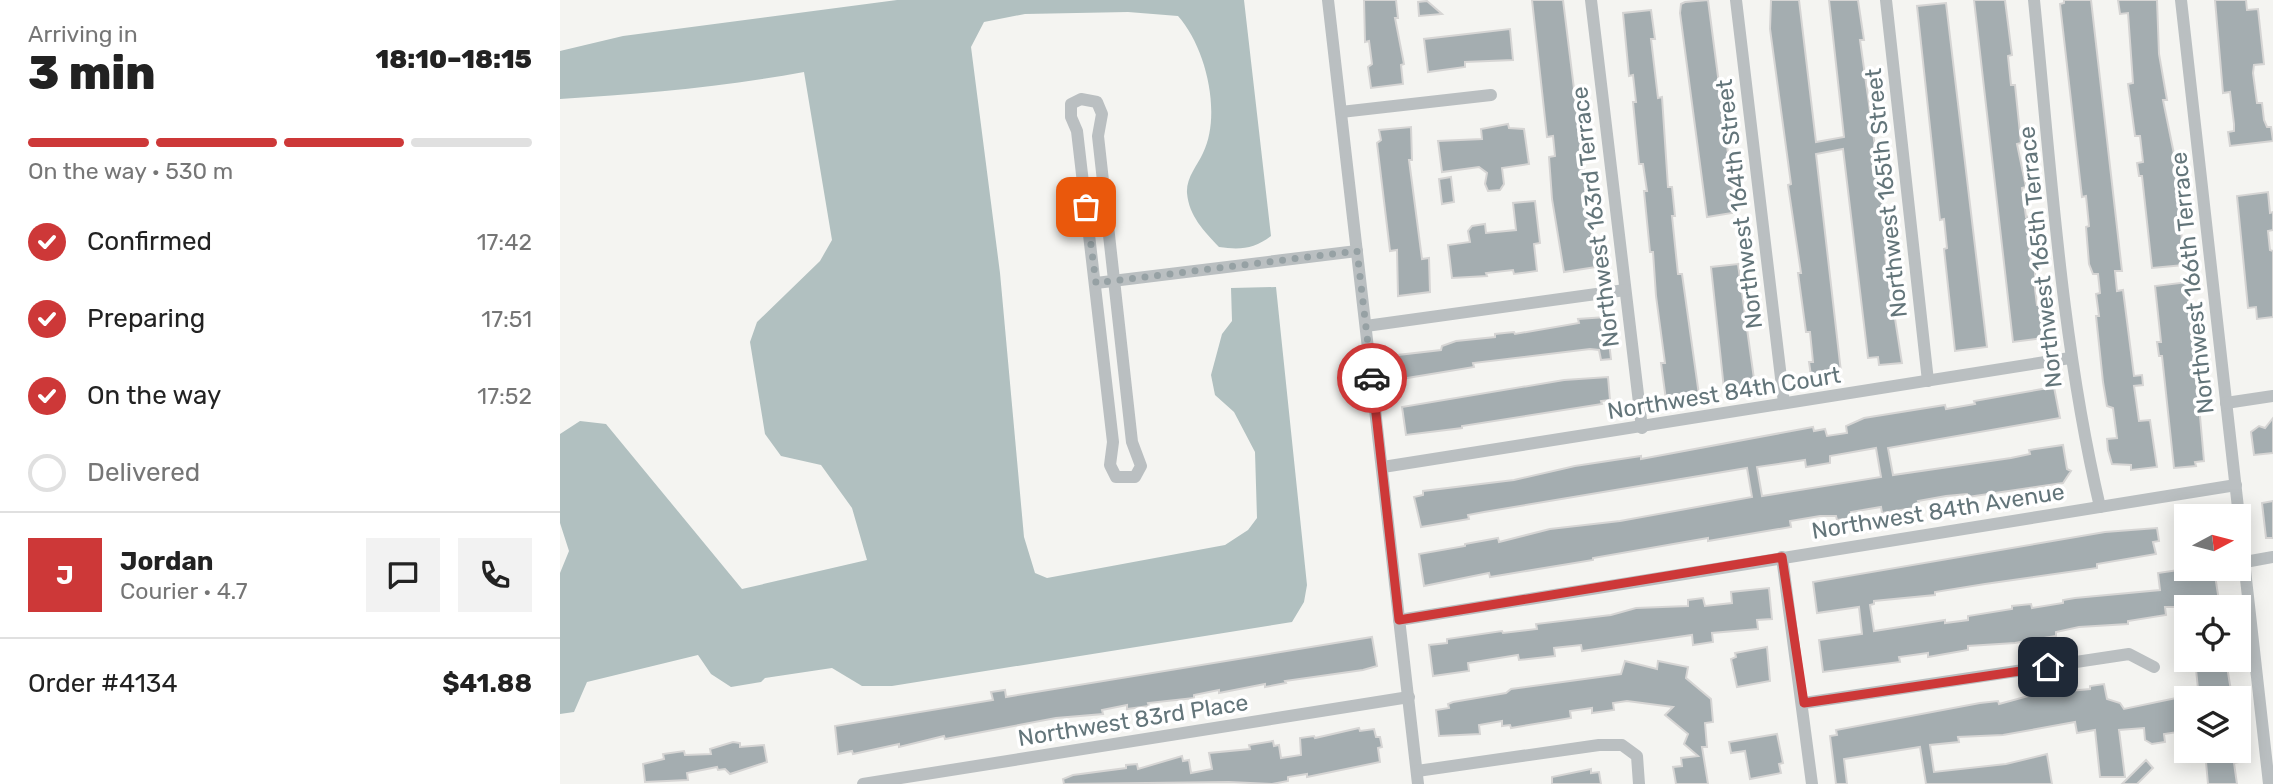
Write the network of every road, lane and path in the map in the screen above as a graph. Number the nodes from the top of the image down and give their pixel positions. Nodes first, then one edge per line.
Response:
1 (1328, 0) edge
2 (1591, 0) edge
3 (1736, 0) edge
4 (1885, 0) edge
5 (2034, 0) edge
6 (2181, 0) edge
7 (1491, 95) dead end
8 (1341, 111) junction
9 (1357, 251) junction
10 (1116, 280) junction
11 (1096, 283) junction
12 (1625, 290) junction
13 (1366, 326) junction
14 (2070, 358) junction
15 (1928, 381) junction
16 (2273, 396) edge
17 (1784, 403) junction
18 (2226, 404) junction
19 (1642, 428) junction
20 (1383, 467) junction
21 (2236, 485) junction
22 (2238, 504) edge
23 (2100, 507) junction
24 (2273, 556) edge
25 (1782, 557) junction
26 (2251, 561) edge
27 (2247, 581) edge
28 (1399, 620) junction
29 (2154, 667) dead end
30 (1409, 697) junction
31 (1804, 703) junction
32 (1418, 778) edge
33 (863, 784) edge
34 (1639, 784) edge
35 (1812, 784) edge
36 (2269, 784) edge

1 - 8 street
2 - 12 street, Northwest 163rd Terrace
3 - 17 street, Northwest 164th Street
4 - 15 street, Northwest 165th Street
5 - 14 street, Northwest 165th Terrace
6 - 18 street, Northwest 166th Terrace
7 - 8 street
8 - 9 street
9 - 10 street
9 - 13 street
10 - 11 street
10 - 11 street
10 - 11 street
12 - 13 street
12 - 19 street, Northwest 163rd Terrace
13 - 20 street
14 - 15 street, Northwest 84th Court
14 - 23 street, Northwest 165th Terrace
15 - 17 street, Northwest 84th Court
16 - 18 street
17 - 19 street, Northwest 84th Court
18 - 21 street, Northwest 166th Terrace
19 - 20 street, Northwest 84th Court
20 - 28 street
21 - 22 street, Northwest 166th Terrace
21 - 23 street, Northwest 84th Avenue
23 - 25 street, Northwest 84th Avenue
24 - 26 street
25 - 28 street, Northwest 84th Avenue
25 - 31 street
27 - 36 street
28 - 30 street
29 - 31 street
30 - 32 street
30 - 33 street, Northwest 83rd Place
31 - 35 street
32 - 34 street

